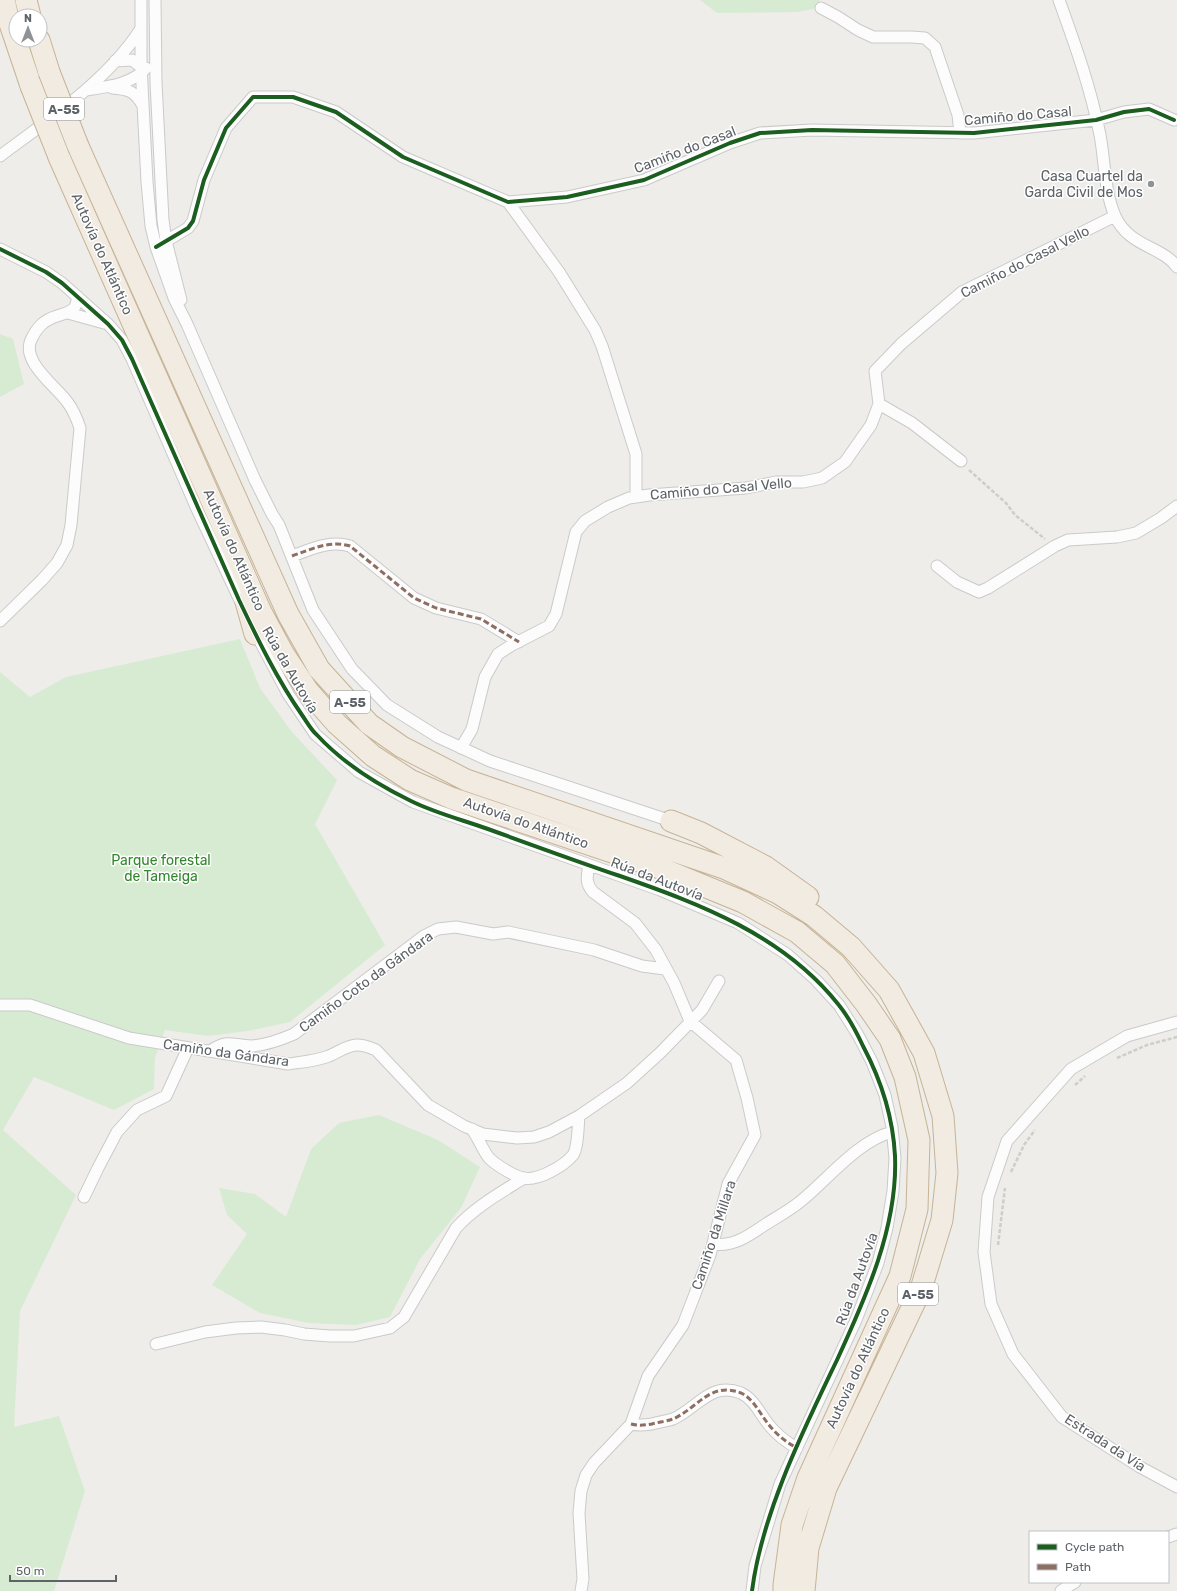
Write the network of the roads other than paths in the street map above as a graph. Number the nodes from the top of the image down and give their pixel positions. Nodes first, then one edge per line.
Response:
1 (4, 0) edge
2 (141, 0) edge
3 (148, 0) edge
4 (155, 0) edge
5 (1059, 0) edge
6 (821, 8) dead end
7 (140, 30) junction
8 (41, 48) edge
9 (115, 61) junction
10 (142, 69) junction
11 (105, 87) junction
12 (86, 90) junction
13 (143, 107) junction
14 (1096, 120) junction
15 (1174, 120) dead end
16 (960, 133) junction
17 (0, 156) edge
18 (161, 195) junction
19 (508, 202) junction
20 (1115, 216) junction
21 (166, 241) junction
22 (156, 247) junction
23 (0, 249) edge
24 (1175, 261) edge
25 (78, 297) junction
26 (68, 313) junction
27 (108, 324) junction
28 (187, 324) junction
29 (152, 402) junction
30 (879, 404) junction
31 (186, 445) junction
32 (961, 461) road end
33 (636, 497) junction
34 (1177, 506) edge
35 (222, 523) junction
36 (292, 556) junction
37 (937, 566) dead end
38 (0, 621) edge
39 (256, 634) junction
40 (519, 642) junction
41 (462, 748) junction
42 (671, 821) joint
43 (589, 865) junction
44 (665, 969) junction
45 (719, 981) dead end
46 (889, 990) junction
47 (0, 1004) edge
48 (690, 1021) junction
49 (1177, 1022) edge
50 (188, 1048) junction
51 (210, 1051) junction
52 (579, 1116) junction
53 (472, 1129) junction
54 (892, 1132) junction
55 (524, 1178) junction
56 (84, 1197) dead end
57 (713, 1244) junction
58 (156, 1344) dead end
59 (632, 1424) junction
60 (797, 1448) junction
61 (1177, 1487) edge
62 (1177, 1534) edge
63 (1177, 1538) edge
64 (758, 1557) junction
65 (1074, 1583) edge
66 (581, 1591) edge
67 (752, 1591) edge
68 (760, 1591) edge
69 (784, 1591) edge
70 (804, 1591) edge
71 (1062, 1591) edge

1 - 31 highway, Autovía do Atlántico / A-55, bridge
2 - 7 street
3 - 10 street
4 - 18 street
5 - 14 street
6 - 16 street, Camiño do Casal
7 - 9 street
7 - 10 street
8 - 46 highway, Autovía do Atlántico / A-55, bridge
9 - 10 street
9 - 12 street
10 - 11 street
10 - 13 street
10 - 18 street
11 - 12 street
11 - 13 street
12 - 17 street
13 - 22 street
14 - 15 street, Camiño do Casal
14 - 16 street, Camiño do Casal
14 - 20 street
16 - 19 street, Camiño do Casal
18 - 21 street
19 - 21 street, Camiño do Casal
19 - 33 street, Camiño do Casal Vello
20 - 24 street
20 - 30 street, Camiño do Casal Vello
21 - 22 street, Camiño do Casal
21 - 28 street
22 - 28 street
23 - 25 street, Rúa da Autovía
25 - 26 street
25 - 27 street, Rúa da Autovía
26 - 27 street
26 - 38 street
27 - 29 street, Rúa da Autovía
28 - 36 street
29 - 31 highway
29 - 39 street, Rúa da Autovía
30 - 32 street
30 - 33 street, Camiño do Casal Vello
31 - 35 highway, Autovía do Atlántico / A-55
33 - 40 street
34 - 37 street
35 - 39 highway
35 - 69 highway, Autovía do Atlántico / A-55
36 - 40 street
36 - 41 street
39 - 43 street, Rúa da Autovía
40 - 41 street
41 - 42 street
42 - 46 highway
43 - 44 street, Camiño da Millara
43 - 54 street, Rúa da Autovía
44 - 48 street, Camiño da Millara
44 - 51 street, Camiño Coto da Gándara
45 - 48 street, Camiño da Gándara
46 - 70 highway, Autovía do Atlántico / A-55
47 - 50 street, Camiño da Gándara
48 - 52 street, Camiño da Gándara
48 - 57 street, Camiño da Millara
49 - 61 street, Estrada da Vía
50 - 51 street, Camiño da Gándara
50 - 56 street
51 - 53 street, Camiño da Gándara
52 - 53 street, Camiño da Gándara
52 - 55 street
53 - 55 street
54 - 57 street
54 - 60 street, Rúa da Autovía
55 - 58 street
57 - 59 street, Camiño da Millara
59 - 60 street
59 - 66 street, Camiño da Millara
60 - 64 street, Rúa da Autovía
62 - 63 street
64 - 67 street, Rúa da Autovía
64 - 68 street
65 - 71 street

